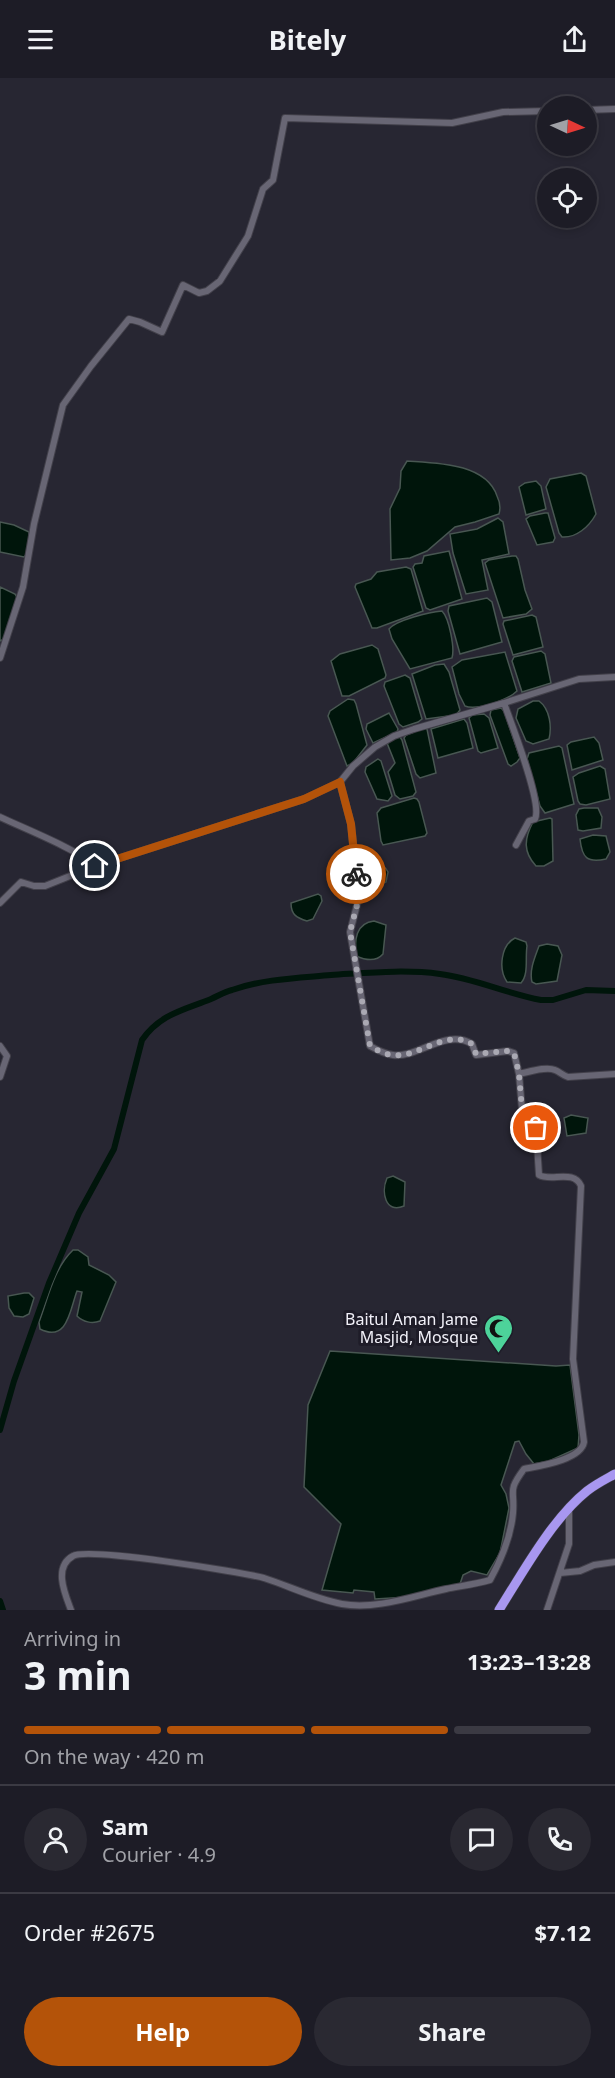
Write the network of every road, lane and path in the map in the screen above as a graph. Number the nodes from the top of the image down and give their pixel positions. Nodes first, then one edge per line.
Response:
1 (615, 109) edge
2 (597, 110) edge
3 (537, 111) edge
4 (0, 658) edge
5 (615, 677) edge
6 (504, 703) junction
7 (340, 782) junction
8 (0, 817) edge
9 (516, 845) dead end
10 (95, 866) junction
11 (0, 903) edge
12 (0, 1046) edge
13 (519, 1074) junction
14 (615, 1074) edge
15 (0, 1077) edge
16 (615, 1474) edge
17 (569, 1508) junction
18 (615, 1562) edge
19 (560, 1573) junction
20 (71, 1610) edge
21 (500, 1610) edge
22 (547, 1610) edge

1 - 2 street
3 - 4 street
5 - 6 street
6 - 7 street
6 - 9 street
7 - 10 street
7 - 13 street
8 - 10 street
10 - 11 street
12 - 15 street
13 - 14 street
13 - 20 street
16 - 17 highway
17 - 19 street
17 - 21 highway
18 - 19 street
19 - 22 street

